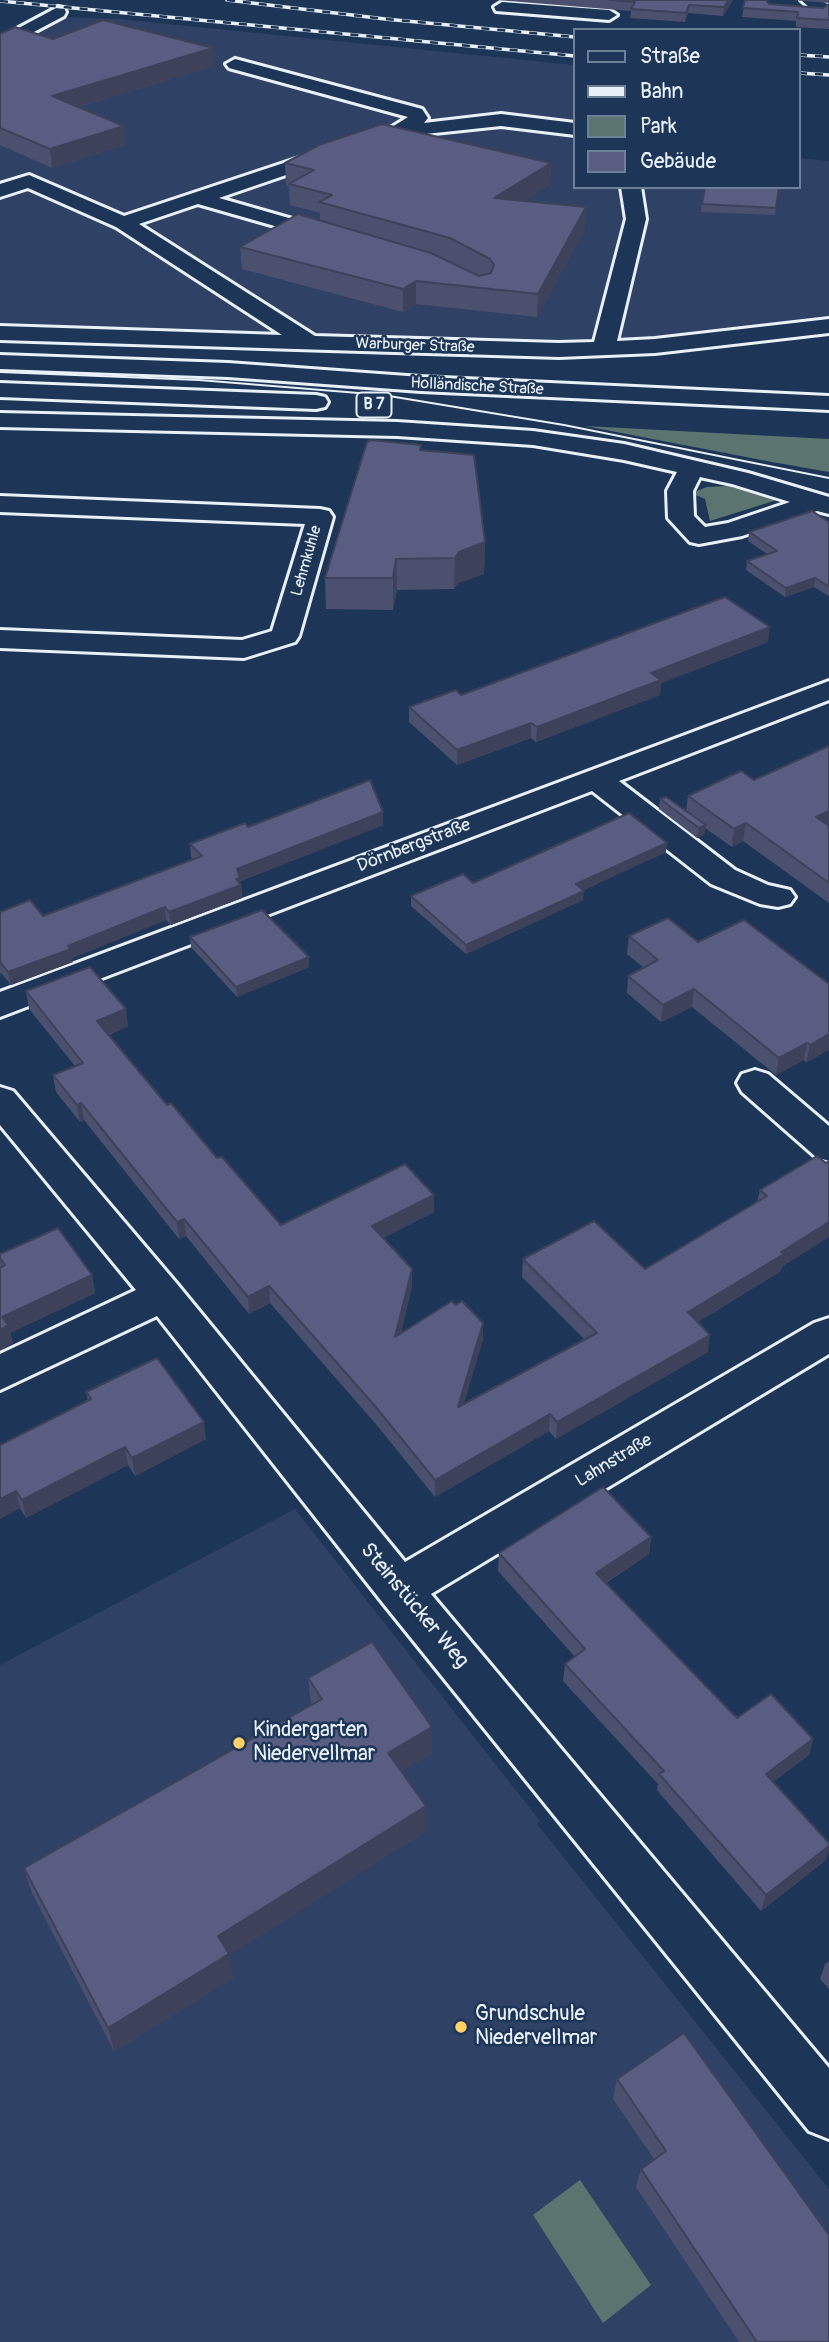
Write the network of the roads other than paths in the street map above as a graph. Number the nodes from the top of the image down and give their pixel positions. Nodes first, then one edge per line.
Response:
1 (569, 6) edge
2 (502, 7) dead end
3 (58, 12) dead end
4 (609, 15) edge
5 (0, 45) edge
6 (235, 64) dead end
7 (574, 129) edge
8 (394, 132) junction
9 (0, 167) edge
10 (29, 181) junction
11 (631, 189) edge
12 (0, 191) edge
13 (198, 198) junction
14 (123, 223) junction
15 (359, 244) edge
16 (829, 326) edge
17 (0, 333) edge
18 (310, 342) junction
19 (604, 348) junction
20 (0, 362) edge
21 (0, 390) edge
22 (335, 403) dead end
23 (829, 403) edge
24 (376, 405) dead end
25 (0, 420) edge
26 (829, 425) edge
27 (692, 468) junction
28 (0, 504) edge
29 (825, 504) edge
30 (0, 639) edge
31 (829, 690) edge
32 (595, 778) junction
33 (778, 897) dead end
34 (0, 1005) edge
35 (755, 1083) dead end
36 (0, 1100) edge
37 (829, 1147) edge
38 (163, 1295) junction
39 (829, 1334) edge
40 (0, 1373) edge
41 (399, 1589) junction
42 (829, 2111) edge

1 - 2 main road
1 - 4 main road
3 - 5 main road
6 - 8 main road
7 - 8 main road
8 - 13 main road
9 - 10 main road
10 - 12 main road
10 - 14 main road
11 - 19 main road
13 - 14 main road
13 - 15 main road
14 - 18 main road
16 - 19 main road, Warburger Straße
17 - 18 main road, Warburger Straße
18 - 19 main road, Warburger Straße
20 - 23 main road, Holländische Straße / B 7
21 - 22 main road, B 7
24 - 26 main road, Holländische Straße / B 7
25 - 27 main road
27 - 29 main road
27 - 29 main road
28 - 30 main road, Lehmkuhle
31 - 32 main road, Dörnbergstraße
32 - 33 main road
32 - 34 main road, Dörnbergstraße
35 - 37 main road
36 - 38 main road, Steinstücker Weg
38 - 40 main road
38 - 41 main road, Steinstücker Weg
39 - 41 main road, Lahnstraße
41 - 42 main road, Steinstücker Weg

